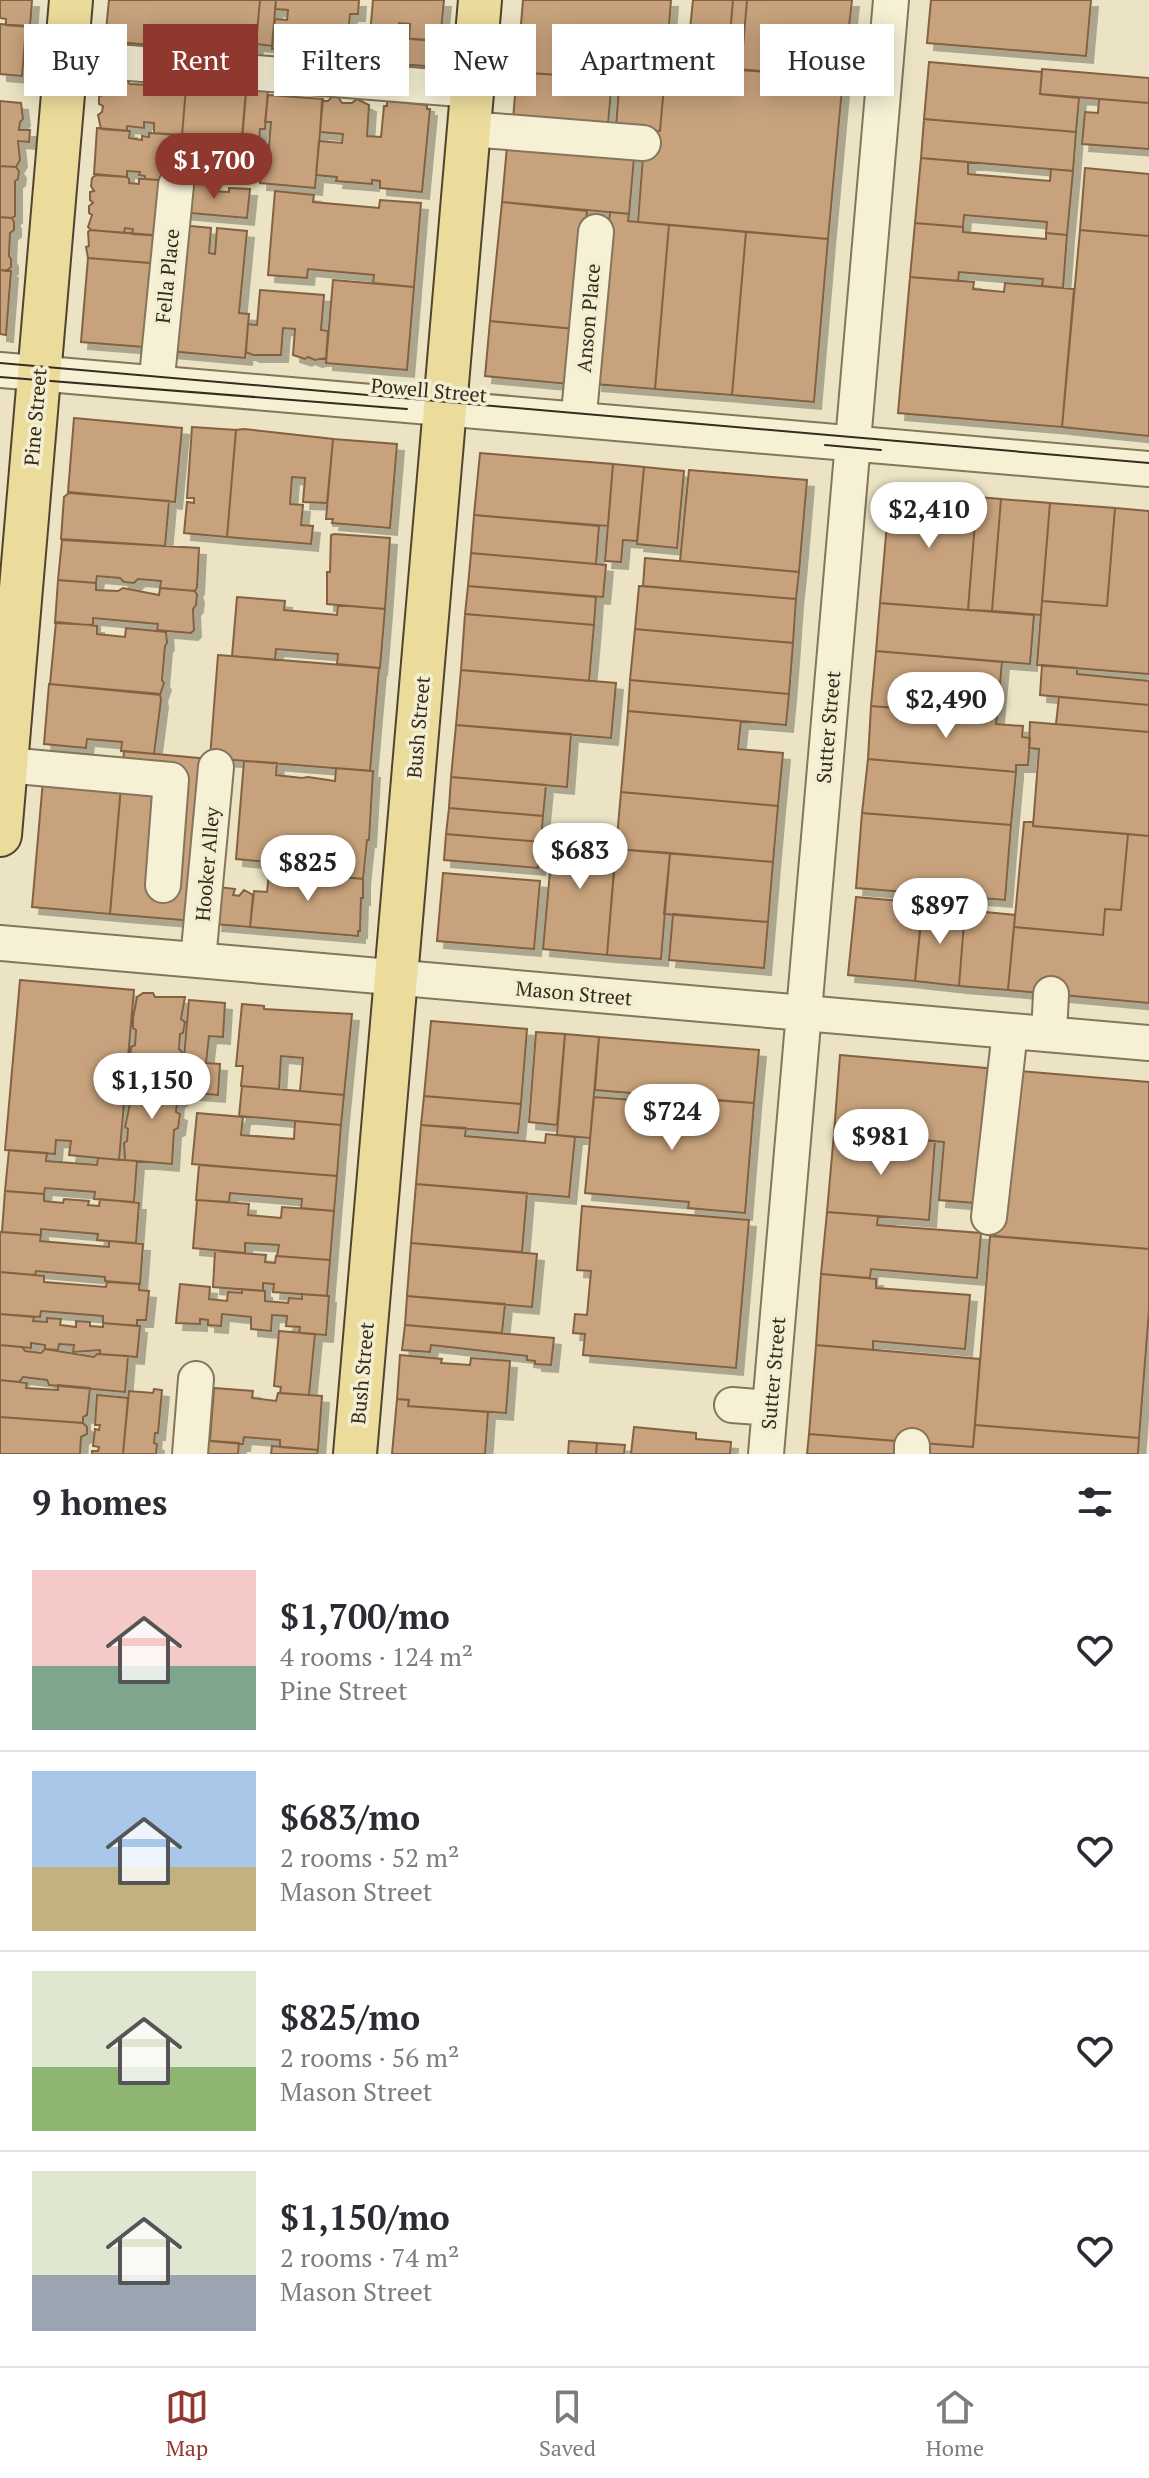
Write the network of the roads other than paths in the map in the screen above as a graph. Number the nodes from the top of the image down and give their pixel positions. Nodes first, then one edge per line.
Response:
1 (71, 0) edge
2 (480, 0) edge
3 (891, 0) edge
4 (69, 24) edge
5 (127, 66) edge
6 (60, 96) edge
7 (471, 110) junction
8 (643, 143) dead end
9 (176, 185) dead end
10 (596, 232) dead end
11 (158, 367) junction
12 (20, 372) edge
13 (580, 403) junction
14 (446, 408) junction
15 (853, 442) junction
16 (1149, 469) edge
17 (6, 765) junction
18 (216, 767) dead end
19 (0, 835) edge
20 (163, 885) dead end
21 (0, 943) edge
22 (198, 960) junction
23 (397, 978) junction
24 (1051, 994) dead end
25 (804, 1013) junction
26 (1010, 1031) junction
27 (1049, 1034) junction
28 (1149, 1043) edge
29 (989, 1217) dead end
30 (196, 1379) dead end
31 (732, 1405) dead end
32 (770, 1408) junction
33 (190, 1454) edge
34 (355, 1454) edge
35 (766, 1454) edge

1 - 4 main road, Pine Street
2 - 7 main road, Bush Street
3 - 15 street, Sutter Street
5 - 7 street
6 - 12 main road, Pine Street
7 - 8 street
7 - 14 main road, Bush Street
9 - 11 street, Fella Place
10 - 13 street, Anson Place
11 - 12 street, Powell Street
11 - 14 street, Powell Street
12 - 14 street, Powell Street
12 - 17 main road, Pine Street
13 - 14 street, Powell Street
13 - 15 street, Powell Street
14 - 15 street, Powell Street
14 - 23 main road, Bush Street
15 - 16 street, Powell Street
15 - 25 street, Sutter Street
17 - 19 main road, Pine Street
17 - 20 street
18 - 22 street, Hooker Alley
21 - 22 street, Mason Street
22 - 23 street, Mason Street
23 - 25 street, Mason Street
23 - 34 main road, Bush Street
24 - 27 street
25 - 26 street, Mason Street
25 - 32 street, Sutter Street
26 - 27 street, Mason Street
26 - 29 street
27 - 28 street, Mason Street
30 - 33 street
31 - 32 street
32 - 35 street, Sutter Street

